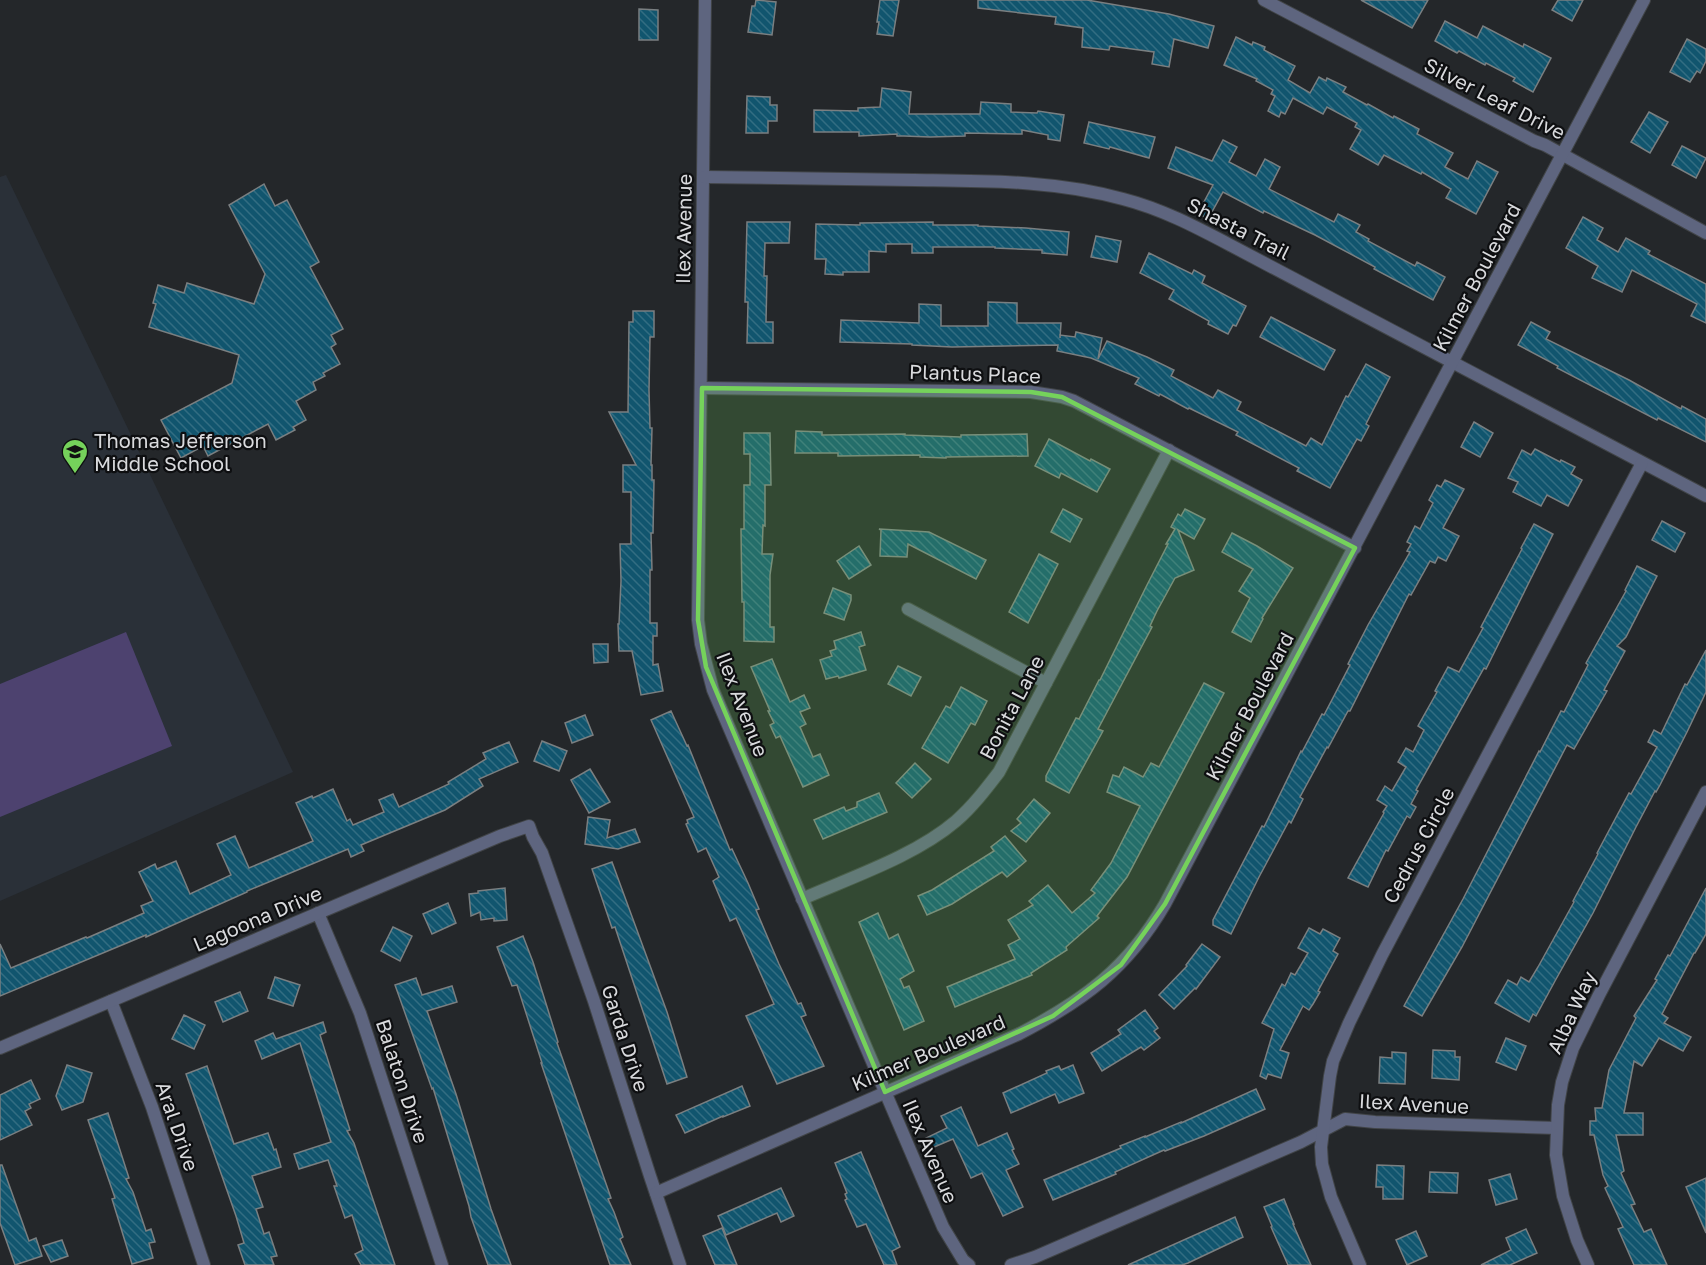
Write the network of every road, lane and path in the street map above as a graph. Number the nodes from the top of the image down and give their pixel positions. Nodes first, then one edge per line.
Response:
1 (705, 0) edge
2 (1264, 0) edge
3 (1644, 0) edge
4 (1563, 155) junction
5 (704, 177) junction
6 (1706, 233) edge
7 (1453, 363) junction
8 (702, 388) junction
9 (1169, 450) junction
10 (1642, 463) junction
11 (1706, 496) edge
12 (1355, 548) junction
13 (908, 609) dead end
14 (1046, 683) junction
15 (1706, 792) edge
16 (530, 826) joint
17 (802, 898) junction
18 (318, 913) junction
19 (111, 1001) junction
20 (0, 1048) edge
21 (885, 1092) junction
22 (1557, 1128) junction
23 (1323, 1130) junction
24 (656, 1193) junction
25 (204, 1265) edge
26 (442, 1265) edge
27 (680, 1265) edge
28 (969, 1265) edge
29 (1011, 1265) edge
30 (1359, 1265) edge
31 (1588, 1265) edge

1 - 5 street, Ilex Avenue
2 - 4 street, Silver Leaf Drive
3 - 4 street, Kilmer Boulevard
4 - 6 street, Silver Leaf Drive
4 - 7 street, Kilmer Boulevard
5 - 7 street, Shasta Trail
5 - 8 street, Ilex Avenue
7 - 10 street, Shasta Trail
7 - 12 street, Kilmer Boulevard
8 - 9 street, Plantus Place
8 - 17 street, Ilex Avenue
9 - 12 street, Plantus Place
9 - 14 street, Bonita Lane
10 - 11 street, Shasta Trail
10 - 23 street, Cedrus Circle
12 - 21 street, Kilmer Boulevard
13 - 14 street
14 - 17 street, Bonita Lane
15 - 22 street, Alba Way
16 - 18 street, Lagoona Drive
16 - 24 street, Garda Drive
17 - 21 street, Ilex Avenue
18 - 19 street, Lagoona Drive
18 - 26 street, Balaton Drive
19 - 20 street, Lagoona Drive
19 - 25 street, Aral Drive
21 - 24 street, Kilmer Boulevard
21 - 28 street, Ilex Avenue
22 - 23 street, Ilex Avenue
22 - 31 street, Alba Way
23 - 29 street, Ilex Avenue
23 - 30 street, Cedrus Circle
24 - 27 street, Garda Drive

